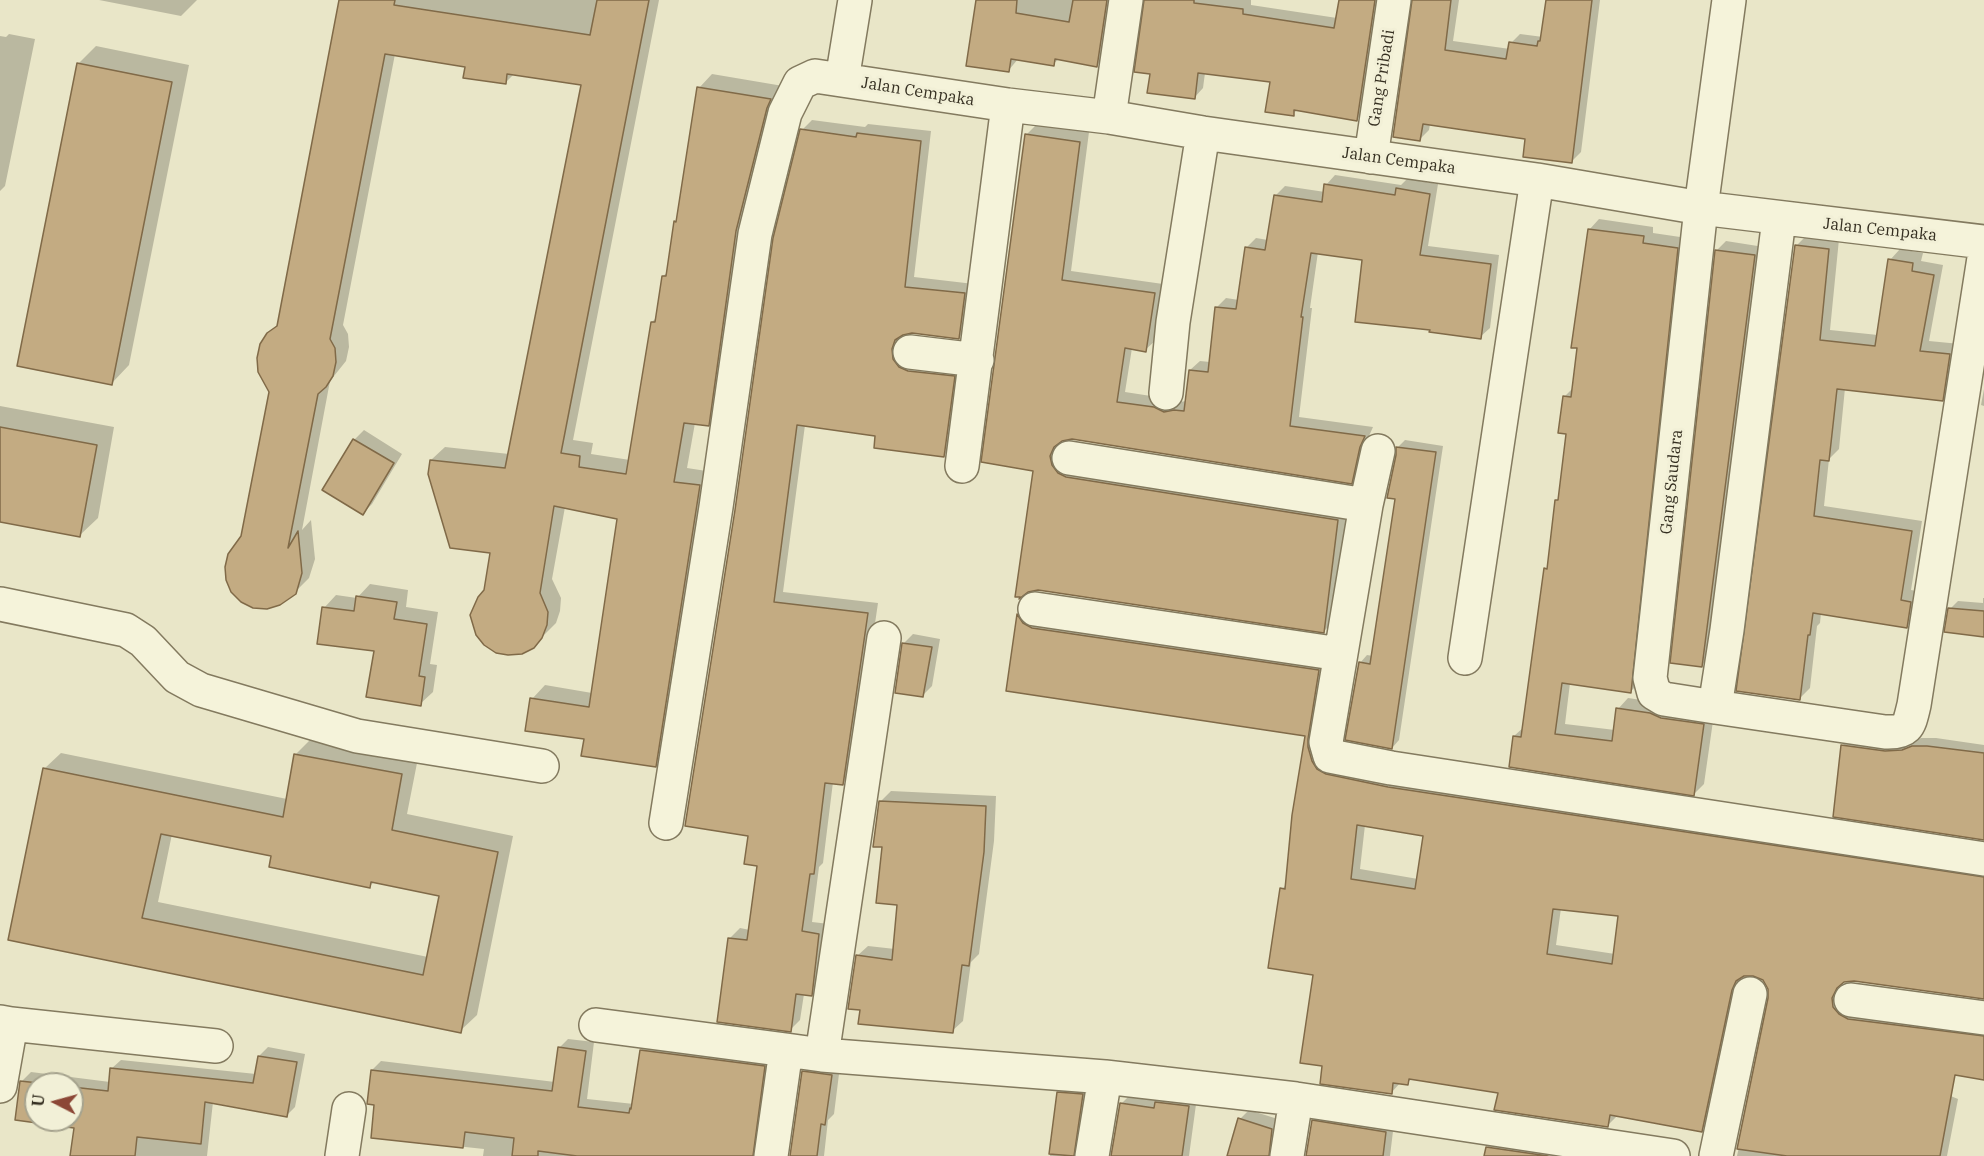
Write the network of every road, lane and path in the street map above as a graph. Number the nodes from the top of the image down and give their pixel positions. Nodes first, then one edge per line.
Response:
1 (855, 0) edge
2 (1126, 0) edge
3 (1394, 0) edge
4 (1729, 0) edge
5 (829, 78) junction
6 (1008, 105) junction
7 (1109, 117) junction
8 (1203, 133) junction
9 (1371, 157) junction
10 (1537, 180) junction
11 (1701, 208) junction
12 (1779, 219) junction
13 (1984, 242) edge
14 (1984, 258) edge
15 (910, 352) dead end
16 (977, 360) junction
17 (1166, 393) dead end
18 (1378, 451) dead end
19 (1070, 458) dead end
20 (962, 466) dead end
21 (1366, 505) junction
22 (0, 604) edge
23 (1035, 609) dead end
24 (884, 638) dead end
25 (1340, 654) junction
26 (1465, 658) dead end
27 (1714, 707) junction
28 (542, 766) dead end
29 (666, 823) dead end
30 (1984, 859) edge
31 (1750, 994) dead end
32 (1851, 1000) dead end
33 (1984, 1018) edge
34 (5, 1023) edge
35 (596, 1025) dead end
36 (216, 1046) dead end
37 (786, 1050) junction
38 (822, 1055) junction
39 (1104, 1077) junction
40 (0, 1086) edge
41 (1296, 1099) junction
42 (349, 1109) dead end
43 (342, 1156) edge
44 (771, 1156) edge
45 (1092, 1156) edge
46 (1287, 1156) edge
47 (1673, 1156) edge
48 (1716, 1156) edge

1 - 5 street
2 - 7 street
3 - 9 street, Gang Pribadi
4 - 11 street, Gang Saudara
5 - 6 street, Jalan Cempaka
5 - 29 street
6 - 7 street, Jalan Cempaka
6 - 16 street
7 - 8 street, Jalan Cempaka
8 - 9 street, Jalan Cempaka
8 - 17 street
9 - 10 street, Jalan Cempaka
10 - 11 street, Jalan Cempaka
10 - 26 street
11 - 12 street, Jalan Cempaka
11 - 27 street, Gang Saudara
12 - 13 street, Jalan Cempaka
12 - 27 street
14 - 27 street, Gang Saudara
15 - 16 street
16 - 20 street
18 - 21 street
19 - 21 street
21 - 25 street
22 - 28 street
23 - 25 street
24 - 38 street
25 - 30 street
31 - 48 street
32 - 33 street
34 - 36 street
34 - 40 street
35 - 37 street
37 - 38 street
37 - 44 street
38 - 39 street
39 - 41 street
39 - 45 street
41 - 46 street
41 - 47 street
42 - 43 street

